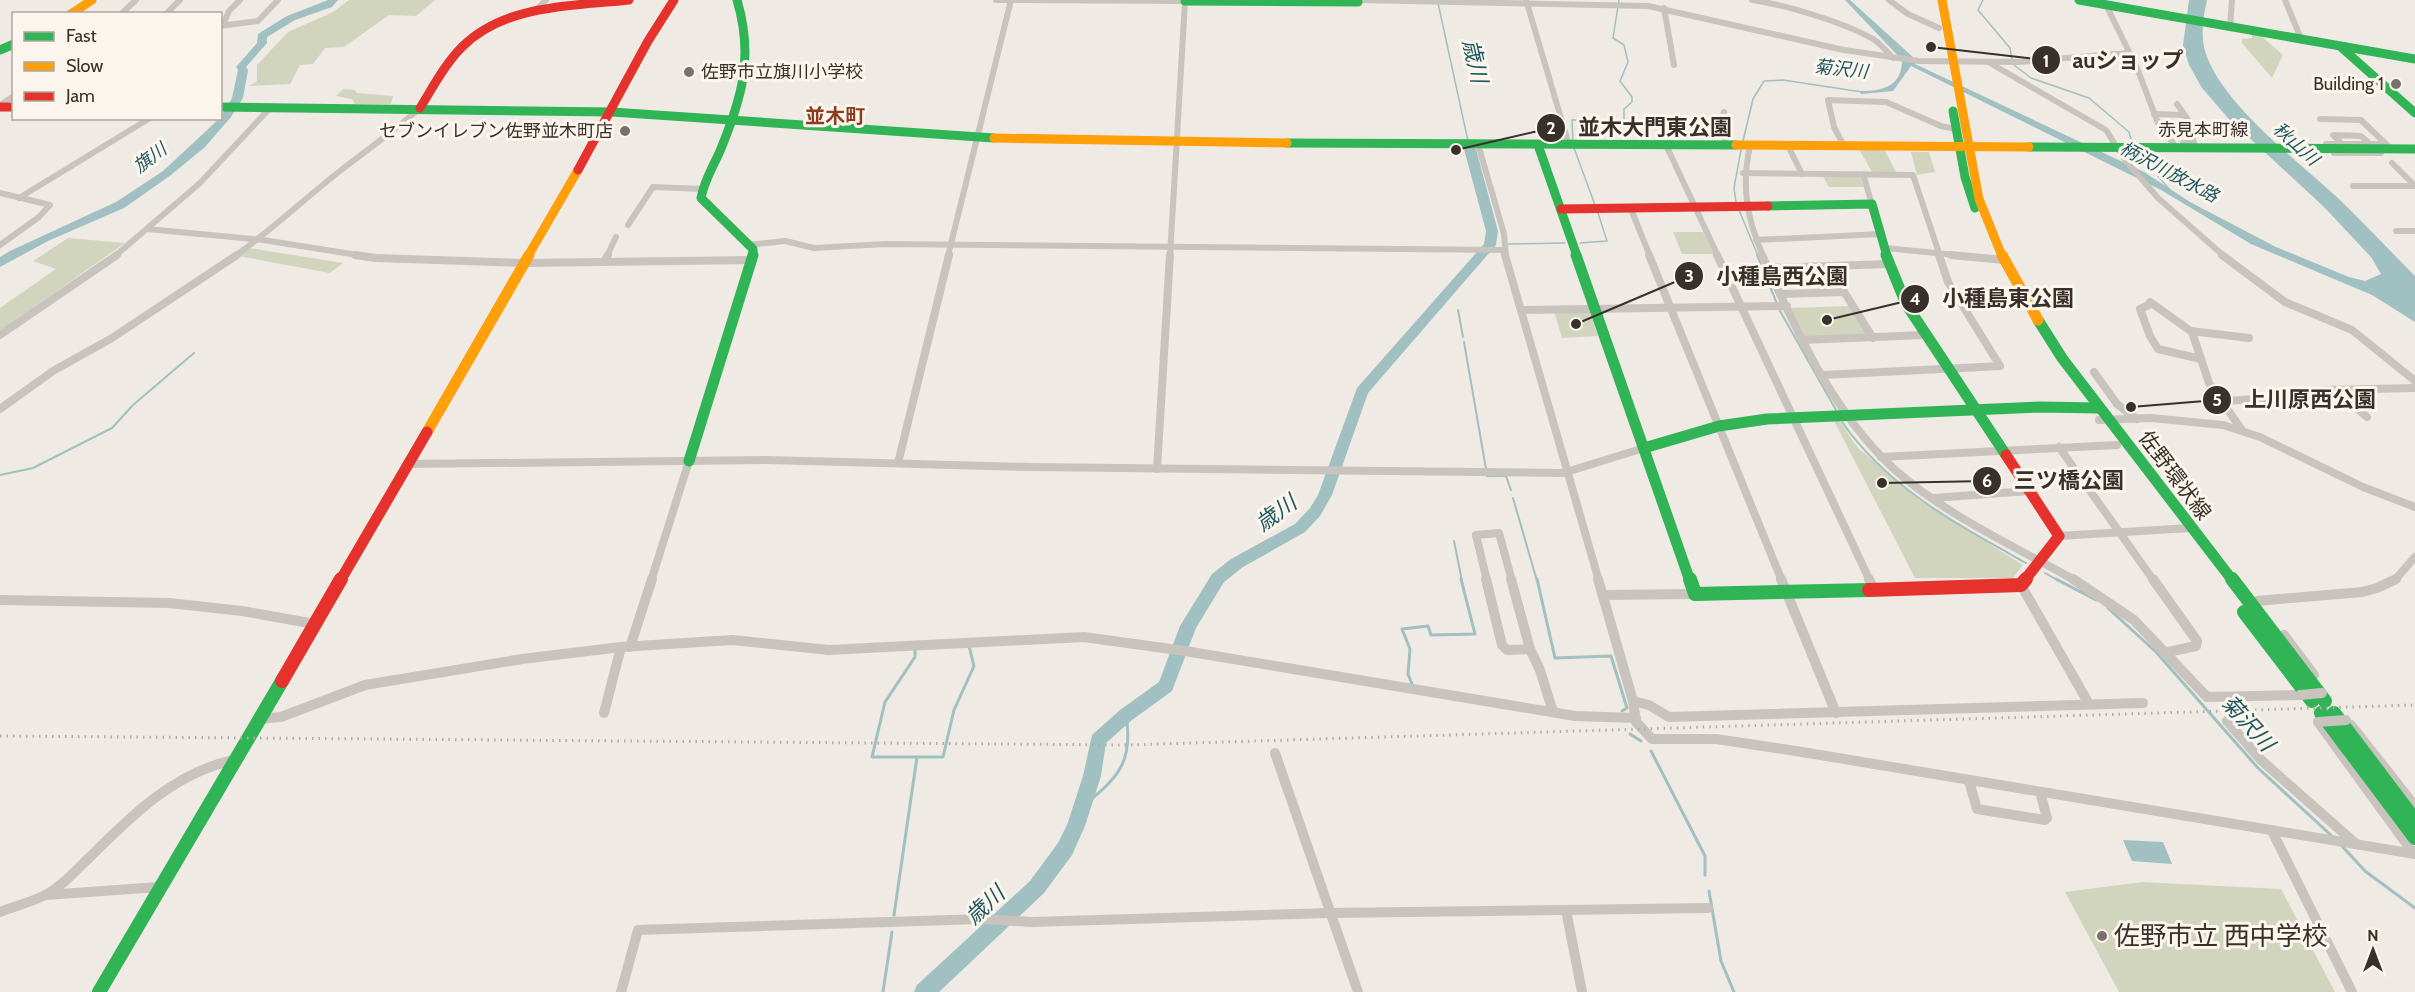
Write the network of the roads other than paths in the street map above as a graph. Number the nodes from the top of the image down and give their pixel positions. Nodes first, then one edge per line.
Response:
1 (92, 0) edge
2 (135, 0) edge
3 (180, 0) edge
4 (240, 0) edge
5 (278, 0) edge
6 (546, 0) edge
7 (629, 0) edge
8 (674, 0) edge
9 (737, 0) edge
10 (996, 0) edge
11 (1011, 0) edge
12 (1047, 0) edge
13 (1198, 0) edge
14 (1752, 0) edge
15 (1889, 0) edge
16 (1934, 0) edge
17 (1942, 0) edge
18 (2079, 0) edge
19 (2232, 0) edge
20 (2276, 0) edge
21 (1185, 1) edge
22 (1358, 1) edge
23 (2285, 1) edge
24 (1527, 2) edge
25 (1615, 2) edge
26 (2106, 5) junction
27 (1664, 8) junction
28 (74, 12) edge
29 (123, 12) edge
30 (168, 12) edge
31 (531, 14) junction
32 (222, 26) edge
33 (2225, 27) junction
34 (1939, 28) junction
35 (2302, 41) junction
36 (2341, 48) junction
37 (2128, 53) junction
38 (1896, 58) junction
39 (2415, 59) edge
40 (1948, 60) junction
41 (1988, 62) junction
42 (1674, 65) dead end
43 (1953, 84) junction
44 (2177, 104) dead end
45 (222, 107) edge
46 (270, 107) junction
47 (420, 108) junction
48 (612, 112) junction
49 (1724, 112) dead end
50 (2154, 114) junction
51 (2415, 114) edge
52 (2183, 115) junction
53 (2319, 119) dead end
54 (147, 120) edge
55 (732, 121) junction
56 (1955, 129) junction
57 (975, 138) junction
58 (1176, 142) junction
59 (2173, 143) junction
60 (1471, 144) junction
61 (2342, 144) junction
62 (2370, 144) junction
63 (1569, 145) junction
64 (1666, 145) junction
65 (1538, 146) junction
66 (1727, 146) junction
67 (1750, 146) junction
68 (1788, 146) junction
69 (1844, 146) junction
70 (1963, 147) junction
71 (2390, 147) junction
72 (2117, 148) junction
73 (2148, 148) junction
74 (2328, 148) junction
75 (2415, 149) edge
76 (2392, 163) dead end
77 (1743, 173) junction
78 (1802, 174) junction
79 (1863, 174) junction
80 (2353, 186) dead end
81 (2415, 186) edge
82 (703, 189) junction
83 (0, 193) edge
84 (19, 198) junction
85 (1872, 204) junction
86 (1695, 206) junction
87 (1746, 206) junction
88 (1630, 207) junction
89 (1561, 209) junction
90 (628, 225) dead end
91 (147, 229) junction
92 (2396, 231) dead end
93 (2415, 231) edge
94 (1881, 234) junction
95 (616, 237) dead end
96 (258, 240) junction
97 (1756, 240) junction
98 (951, 244) junction
99 (0, 245) edge
100 (748, 245) junction
101 (1170, 247) junction
102 (1885, 248) junction
103 (1504, 250) junction
104 (1937, 254) junction
105 (753, 260) junction
106 (2000, 260) junction
107 (604, 262) junction
108 (524, 263) junction
109 (1889, 264) junction
110 (1828, 266) junction
111 (1768, 268) junction
112 (1844, 292) junction
113 (1781, 294) junction
114 (1742, 307) junction
115 (1785, 307) junction
116 (1670, 308) junction
117 (1521, 310) junction
118 (1596, 310) junction
119 (2191, 331) junction
120 (0, 335) edge
121 (1924, 335) junction
122 (1873, 338) junction
123 (2249, 338) dead end
124 (1803, 340) junction
125 (2201, 359) junction
126 (1947, 370) junction
127 (2094, 372) dead end
128 (1823, 375) junction
129 (2415, 381) edge
130 (2415, 388) edge
131 (2336, 390) junction
132 (2224, 401) junction
133 (1974, 409) junction
134 (0, 410) edge
135 (2099, 414) junction
136 (1848, 415) junction
137 (2367, 417) dead end
138 (1794, 418) junction
139 (2138, 419) junction
140 (1719, 426) junction
141 (2242, 430) junction
142 (2117, 445) junction
143 (2059, 447) junction
144 (1644, 448) junction
145 (2001, 450) junction
146 (1881, 457) junction
147 (689, 461) junction
148 (898, 463) junction
149 (407, 464) junction
150 (1158, 469) junction
151 (1568, 472) junction
152 (2029, 491) junction
153 (1933, 498) junction
154 (2415, 507) edge
155 (2186, 528) junction
156 (2121, 534) junction
157 (2058, 536) junction
158 (2415, 557) edge
159 (2040, 562) junction
160 (2021, 585) junction
161 (1874, 590) junction
162 (1786, 591) junction
163 (1695, 594) junction
164 (1603, 595) junction
165 (0, 600) edge
166 (315, 624) junction
167 (626, 647) junction
168 (1530, 649) junction
169 (2168, 652) junction
170 (1633, 701) junction
171 (2143, 703) dead end
172 (2089, 704) junction
173 (2319, 706) junction
174 (1553, 712) junction
175 (604, 713) dead end
176 (1836, 713) junction
177 (2334, 713) dead end
178 (1636, 718) junction
179 (258, 719) junction
180 (2227, 721) dead end
181 (1275, 753) dead end
182 (234, 760) junction
183 (1970, 781) junction
184 (2040, 792) junction
185 (2415, 806) edge
186 (2415, 820) edge
187 (2272, 831) junction
188 (2415, 837) edge
189 (2352, 843) junction
190 (2415, 854) edge
191 (159, 887) junction
192 (46, 895) junction
193 (1708, 908) dead end
194 (1566, 910) junction
195 (0, 912) edge
196 (1329, 913) junction
197 (99, 992) edge
198 (621, 992) edge
199 (1358, 992) edge
200 (1582, 992) edge
201 (2352, 992) edge

1 - 28 street
2 - 29 street
3 - 30 street
4 - 32 street
5 - 32 street
6 - 31 street
7 - 31 street
8 - 48 street
9 - 55 street
10 - 11 street
11 - 12 street
11 - 57 street
12 - 21 street
13 - 21 street
13 - 22 street
14 - 38 street
15 - 34 street
16 - 34 street
17 - 40 street
18 - 26 street
19 - 33 street
20 - 23 street
21 - 58 street
22 - 24 street
23 - 35 street
24 - 25 street
24 - 63 street
25 - 27 street
26 - 33 street
26 - 37 street
27 - 38 street
27 - 42 street
31 - 47 street
33 - 35 street
34 - 40 street
35 - 36 street
36 - 39 street
36 - 51 street
37 - 41 street
37 - 50 street
38 - 40 street
40 - 41 street
40 - 43 street
41 - 72 street
43 - 56 street
43 - 70 street
44 - 52 street
45 - 46 street
46 - 47 street
46 - 91 street
47 - 48 street
47 - 96 street
48 - 55 street
48 - 108 street
49 - 66 street
50 - 52 street
50 - 59 street
52 - 59 street
53 - 71 street
54 - 84 street
55 - 57 street
55 - 82 street
56 - 69 street
56 - 70 street
57 - 58 street
57 - 98 street
58 - 60 street
58 - 101 street
59 - 73 street
60 - 65 street
60 - 103 street
61 - 62 street
61 - 62 street
61 - 74 street
62 - 71 street
63 - 64 street
63 - 65 street
64 - 66 street
64 - 86 street
65 - 89 street
66 - 67 street
67 - 68 street
67 - 77 street
68 - 69 street
68 - 78 street
69 - 70 street
70 - 72 street, 赤見本町線
70 - 106 street, 佐野環状線
71 - 74 street, 赤見本町線
71 - 75 street, 赤見本町線
72 - 73 street, 赤見本町線
72 - 129 street
73 - 74 street, 赤見本町線
76 - 81 street
77 - 78 street
77 - 87 street
78 - 79 street
79 - 85 street
79 - 104 street
80 - 81 street
82 - 90 street
82 - 100 street
83 - 84 street
84 - 99 street
85 - 87 street
85 - 94 street
86 - 87 street
86 - 88 street
86 - 114 street
87 - 97 street
88 - 89 street
88 - 116 street
89 - 118 street
91 - 96 street
91 - 120 street
92 - 93 street
94 - 97 street
94 - 102 street
95 - 107 street
96 - 108 street
96 - 134 street
97 - 111 street
98 - 100 street
98 - 101 street
98 - 148 street
100 - 105 street
101 - 103 street
101 - 150 street
102 - 104 street
102 - 109 street
103 - 117 street
104 - 106 street
104 - 126 street
105 - 107 street
105 - 147 street
106 - 135 street, 佐野環状線
107 - 108 street
108 - 149 street
109 - 110 street
109 - 121 street
110 - 111 street
110 - 112 street
111 - 113 street
112 - 113 street
112 - 122 street
113 - 115 street
114 - 115 street
114 - 116 street
114 - 138 street
115 - 124 street
116 - 118 street
116 - 140 street
117 - 118 street
117 - 151 street
118 - 144 street
119 - 123 street
119 - 125 street
119 - 125 street
121 - 122 street
121 - 126 street
122 - 124 street
124 - 128 street
125 - 132 street
126 - 128 street
126 - 133 street
127 - 139 street
128 - 136 street
130 - 131 street
131 - 132 street
131 - 137 street
132 - 141 street
133 - 135 street
133 - 136 street
133 - 145 street
135 - 139 street
135 - 142 street, 佐野環状線
135 - 155 street, 佐野環状線
136 - 138 street
136 - 146 street
138 - 140 street
138 - 161 street
139 - 141 street
140 - 144 street
140 - 162 street
141 - 154 street
142 - 143 street
142 - 155 street, 佐野環状線
143 - 145 street
143 - 156 street
144 - 151 street
144 - 163 street
145 - 146 street
145 - 152 street
146 - 153 street
147 - 148 street
147 - 149 street
147 - 167 street
148 - 150 street
149 - 166 street
150 - 151 street
151 - 164 street
152 - 153 street
152 - 157 street
153 - 159 street
155 - 156 street
155 - 173 street, 佐野環状線
156 - 157 street
156 - 169 street
157 - 159 street
158 - 173 street
159 - 160 street
159 - 169 street
160 - 161 street
160 - 172 street
161 - 162 street
162 - 163 street
162 - 176 street
163 - 164 street
164 - 170 street
165 - 166 street
166 - 179 street
167 - 174 street
167 - 175 street
167 - 179 street
168 - 168 street
168 - 174 street
169 - 173 street, bridge
170 - 176 street
170 - 178 street
171 - 172 street
172 - 176 street
173 - 185 street, bridge
173 - 188 street, 佐野環状線
173 - 190 street
174 - 178 street
177 - 186 street
178 - 183 street
179 - 182 street
180 - 189 street
181 - 196 street
182 - 191 street
182 - 192 street
183 - 184 street
183 - 184 street
184 - 187 street
187 - 189 street
187 - 201 street
189 - 190 street
191 - 192 street
191 - 197 street
192 - 195 street
193 - 194 street
194 - 196 street
194 - 200 street
196 - 198 street
196 - 199 street

